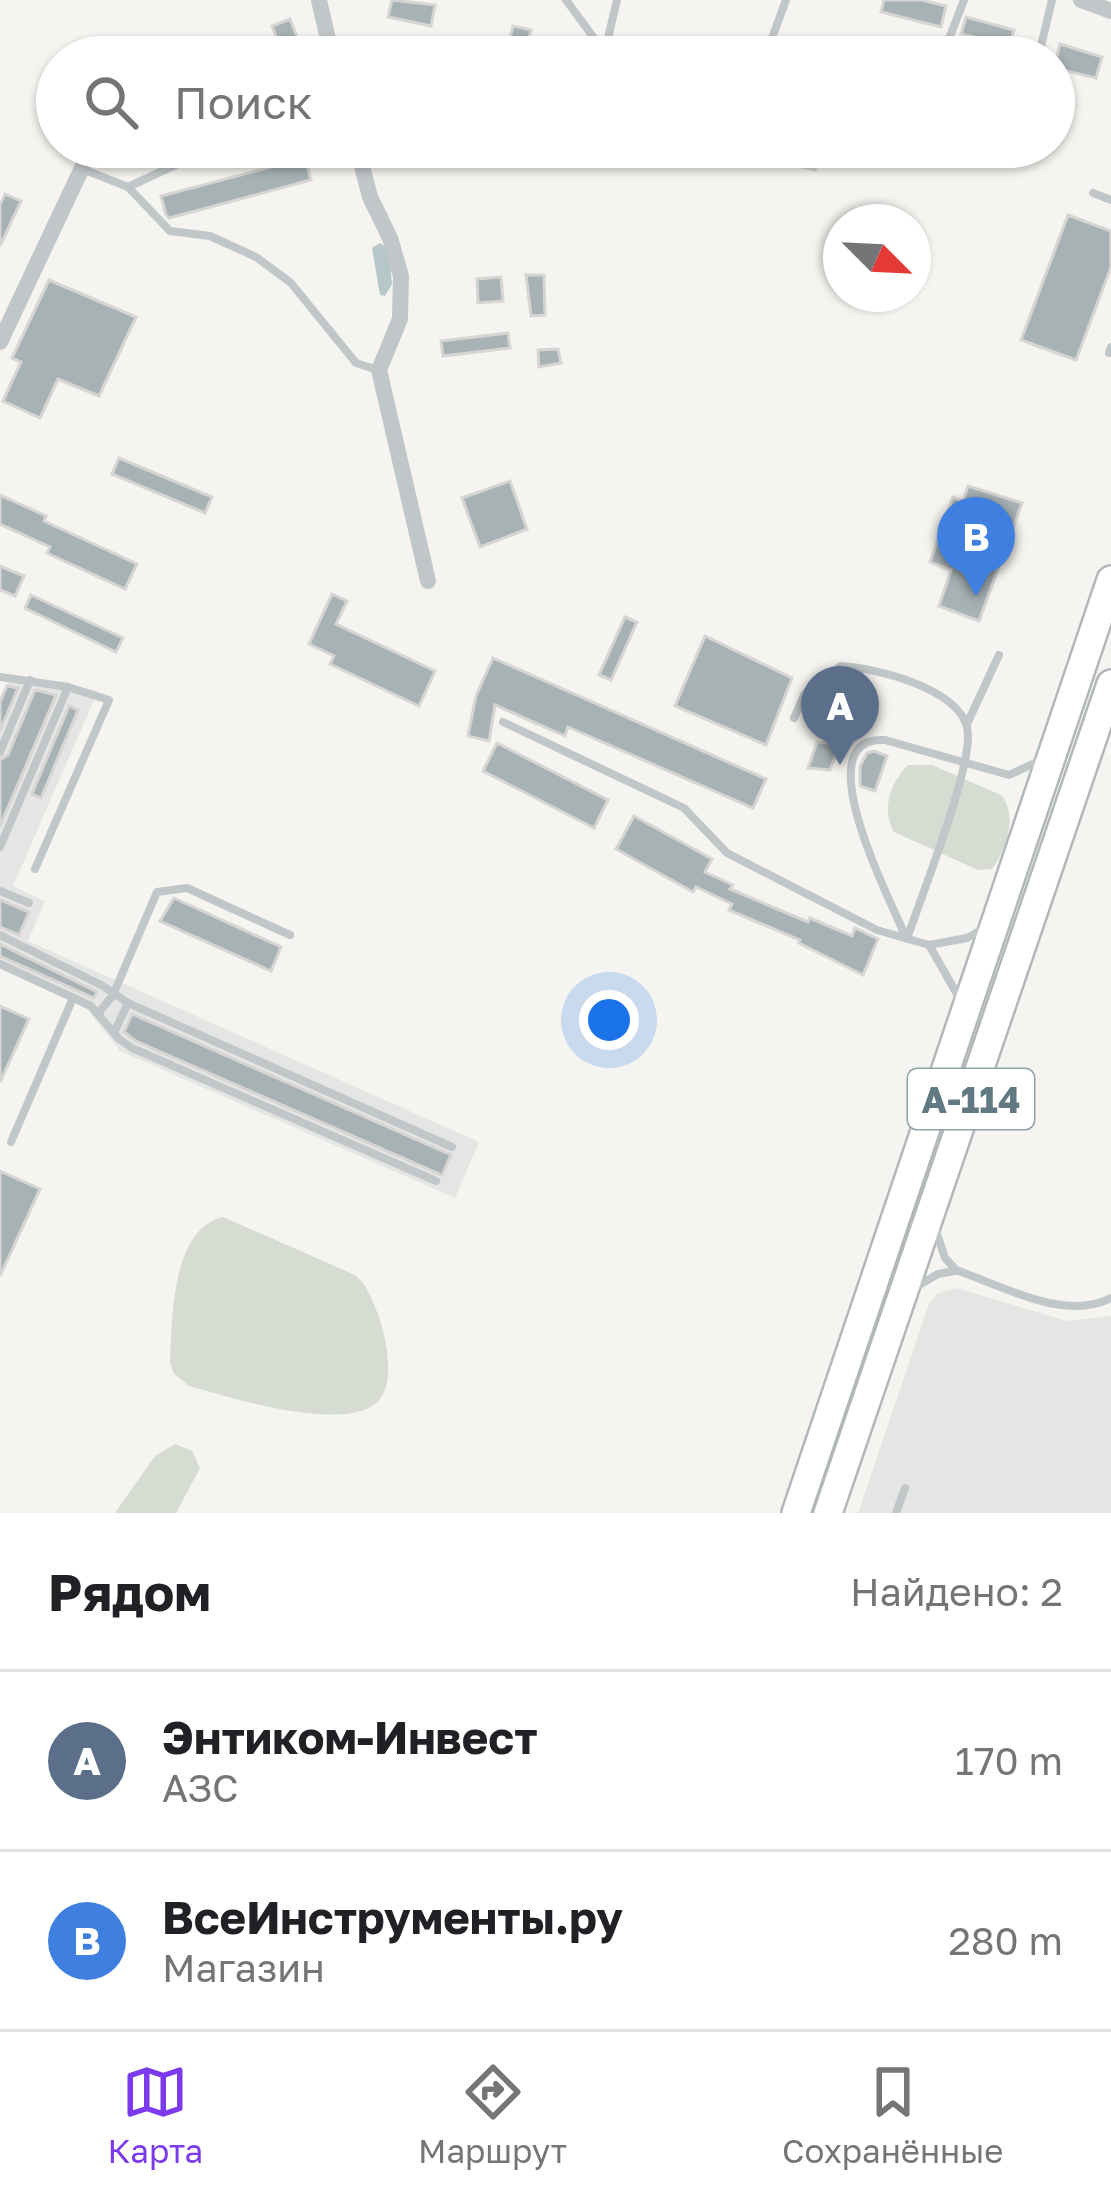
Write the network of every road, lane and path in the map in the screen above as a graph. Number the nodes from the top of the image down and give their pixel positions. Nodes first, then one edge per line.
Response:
1 (319, 0) edge
2 (566, 0) edge
3 (617, 0) edge
4 (786, 0) edge
5 (964, 0) edge
6 (1052, 0) edge
7 (1082, 0) edge
8 (1111, 10) edge
9 (327, 36) edge
10 (592, 36) edge
11 (609, 36) edge
12 (773, 36) edge
13 (950, 36) edge
14 (1043, 36) edge
15 (82, 168) joint
16 (169, 168) edge
17 (362, 168) edge
18 (128, 187) junction
19 (1093, 193) dead end
20 (1111, 200) edge
21 (0, 342) edge
22 (379, 370) junction
23 (428, 580) dead end
24 (1111, 580) edge
25 (999, 655) dead end
26 (0, 677) edge
27 (31, 680) junction
28 (1111, 684) edge
29 (68, 687) junction
30 (794, 718) dead end
31 (503, 722) dead end
32 (967, 724) junction
33 (1054, 749) junction
34 (0, 752) edge
35 (965, 761) junction
36 (0, 847) edge
37 (35, 869) dead end
38 (0, 891) edge
39 (29, 903) dead end
40 (999, 917) junction
41 (0, 935) edge
42 (290, 935) dead end
43 (907, 939) junction
44 (929, 945) junction
45 (0, 964) edge
46 (113, 995) junction
47 (73, 998) junction
48 (128, 1003) junction
49 (98, 1014) junction
50 (965, 1017) junction
51 (114, 1033) junction
52 (11, 1142) dead end
53 (452, 1147) dead end
54 (436, 1181) dead end
55 (934, 1207) junction
56 (956, 1270) junction
57 (904, 1298) junction
58 (1111, 1298) edge
59 (905, 1488) dead end
60 (796, 1513) edge
61 (828, 1513) edge
62 (896, 1513) edge

1 - 9 street
2 - 10 lane
3 - 11 lane
4 - 12 lane
5 - 13 lane
6 - 14 lane
7 - 8 street
15 - 18 lane
15 - 21 street
16 - 18 lane
17 - 22 street
18 - 22 lane
19 - 20 lane
22 - 23 street
24 - 33 main road, А-114
25 - 32 lane
26 - 27 lane
27 - 29 lane
27 - 34 lane
28 - 55 main road, А-114
29 - 36 lane
29 - 37 lane
30 - 32 lane
31 - 43 lane
32 - 35 lane
33 - 35 lane
33 - 40 main road, А-114
35 - 43 lane
35 - 43 lane
38 - 39 lane
40 - 44 lane
40 - 50 main road, А-114
41 - 46 lane
42 - 46 lane
43 - 44 lane
44 - 50 lane
45 - 47 lane
46 - 48 lane
46 - 49 lane
47 - 49 lane
47 - 52 lane
48 - 51 lane
48 - 53 lane
49 - 51 lane
50 - 60 main road, А-114
51 - 54 lane
55 - 56 lane
55 - 57 main road, А-114
56 - 57 lane
56 - 58 lane
57 - 61 main road, А-114
59 - 62 lane

